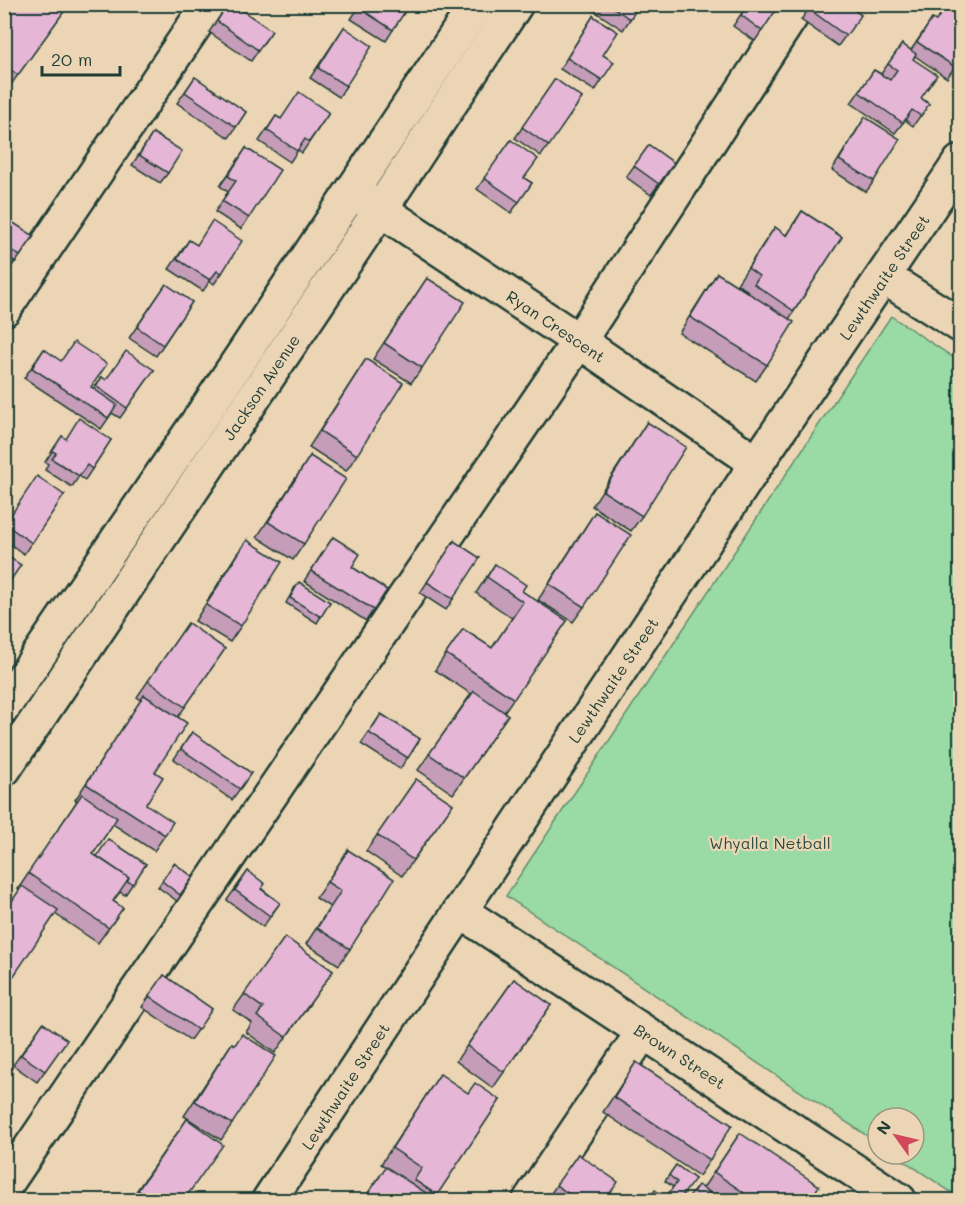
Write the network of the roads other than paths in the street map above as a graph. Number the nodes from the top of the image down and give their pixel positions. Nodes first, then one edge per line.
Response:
1 (209, 4) edge
2 (477, 4) edge
3 (516, 4) edge
4 (800, 4) edge
5 (960, 162) edge
6 (352, 191) junction
7 (380, 210) junction
8 (884, 277) junction
9 (4, 309) edge
10 (960, 326) edge
11 (579, 341) junction
12 (757, 463) junction
13 (4, 706) edge
14 (4, 769) edge
15 (460, 911) junction
16 (643, 1032) junction
17 (4, 1187) edge
18 (269, 1200) edge
19 (530, 1200) edge
20 (899, 1200) edge

1 - 9 street
2 - 6 street, Jackson Avenue
3 - 7 street, Jackson Avenue
4 - 11 street
5 - 8 street, Lewthwaite Street
6 - 7 street, Ryan Crescent
6 - 13 street, Jackson Avenue
7 - 11 street, Ryan Crescent
7 - 14 street, Jackson Avenue
8 - 10 street
8 - 12 street, Lewthwaite Street
11 - 12 street, Ryan Crescent
11 - 17 street
12 - 15 street, Lewthwaite Street
15 - 16 street, Brown Street
15 - 18 street, Lewthwaite Street
16 - 19 street
16 - 20 street, Brown Street

